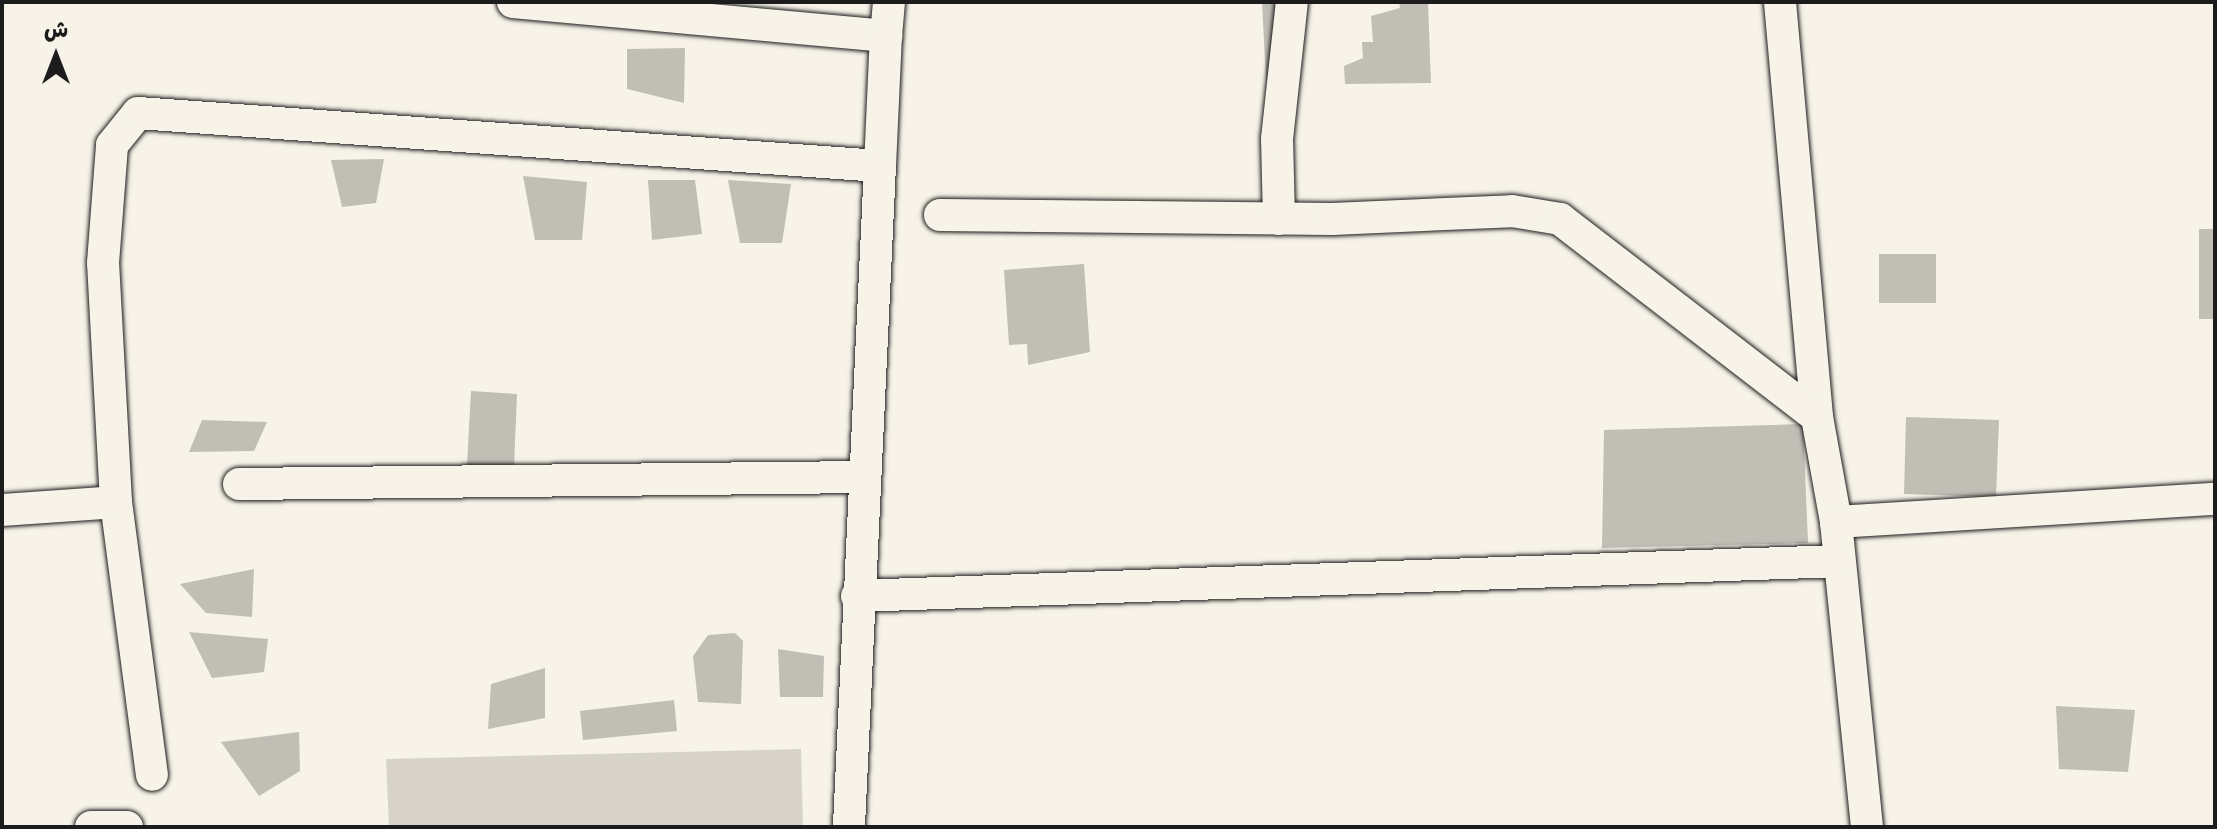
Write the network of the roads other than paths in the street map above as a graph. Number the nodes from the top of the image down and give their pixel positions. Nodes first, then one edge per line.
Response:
1 (513, 2) edge
2 (889, 2) edge
3 (1292, 2) edge
4 (1780, 2) edge
5 (886, 36) junction
6 (880, 166) junction
7 (940, 215) dead end
8 (1279, 219) junction
9 (1817, 417) junction
10 (861, 477) junction
11 (239, 484) dead end
12 (2215, 499) edge
13 (116, 502) junction
14 (2, 510) edge
15 (1836, 522) junction
16 (1839, 561) junction
17 (857, 596) junction
18 (152, 775) dead end
19 (91, 827) edge
20 (127, 827) edge
21 (849, 827) edge
22 (1867, 827) edge

1 - 5 street
2 - 5 street
3 - 8 street
4 - 9 street
5 - 6 street
6 - 10 street
6 - 13 street
7 - 8 street
8 - 9 street
9 - 15 street
10 - 11 street
10 - 17 street
12 - 15 street
13 - 14 street
13 - 18 street
15 - 16 street
16 - 17 street
16 - 22 street
17 - 21 street
19 - 20 street

